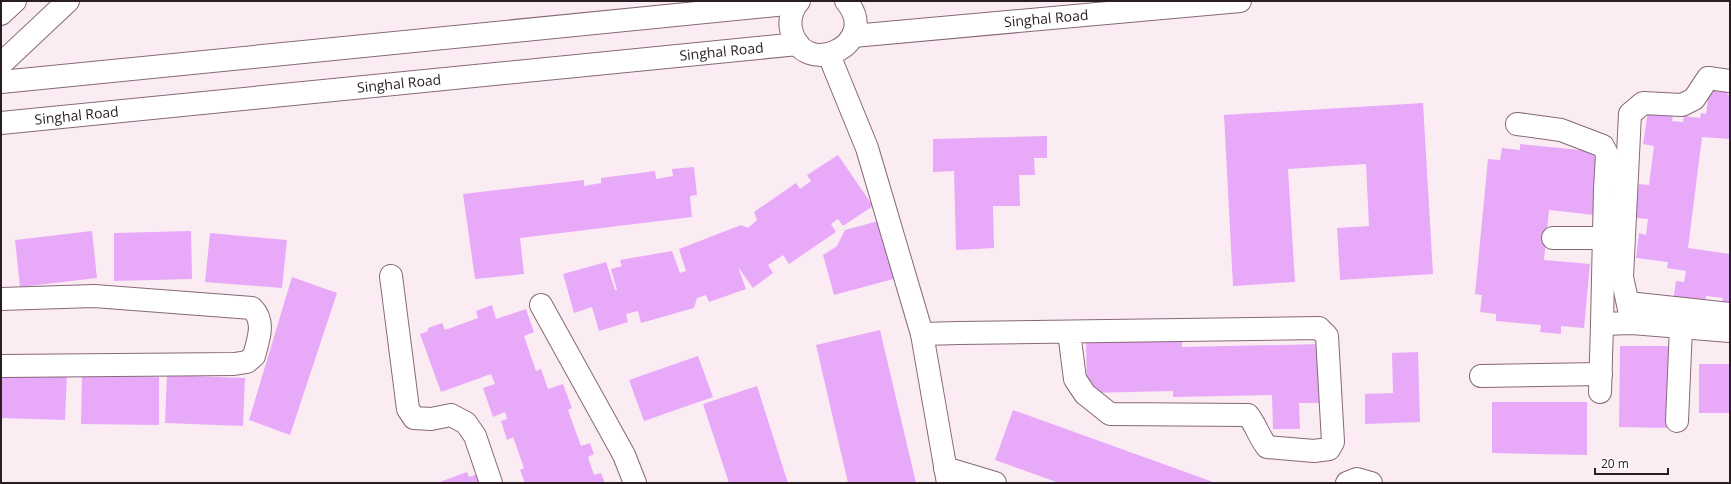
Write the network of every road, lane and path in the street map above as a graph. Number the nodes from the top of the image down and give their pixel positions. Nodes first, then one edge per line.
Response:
1 (15, 1) edge
2 (68, 1) edge
3 (846, 1) edge
4 (1240, 1) edge
5 (798, 2) edge
6 (1, 14) edge
7 (853, 36) junction
8 (798, 44) junction
9 (829, 55) junction
10 (1, 64) edge
11 (1730, 81) edge
12 (1, 82) edge
13 (1, 123) edge
14 (1517, 124) dead end
15 (1553, 238) dead end
16 (1604, 238) junction
17 (391, 276) dead end
18 (1, 299) edge
19 (541, 305) dead end
20 (1630, 313) junction
21 (1730, 314) edge
22 (1602, 324) junction
23 (1681, 327) junction
24 (1730, 331) edge
25 (1069, 332) junction
26 (922, 334) junction
27 (1, 366) edge
28 (1481, 376) dead end
29 (1677, 421) dead end
30 (946, 476) edge
31 (491, 483) edge
32 (635, 483) edge
33 (994, 483) edge
34 (1347, 483) edge
35 (1371, 483) edge

1 - 6 street
2 - 10 street
3 - 7 street
4 - 7 street, Singhal Road
5 - 8 street
5 - 12 street
7 - 9 street
8 - 9 street
8 - 13 street, Singhal Road
9 - 26 street
11 - 20 street
14 - 16 street
15 - 16 street
16 - 22 street
17 - 31 street
18 - 27 street
19 - 32 street
20 - 21 street
20 - 22 street
20 - 23 street
22 - 28 street
23 - 24 street
23 - 29 street
25 - 25 street
25 - 26 street
26 - 30 street
30 - 33 street
34 - 35 street

